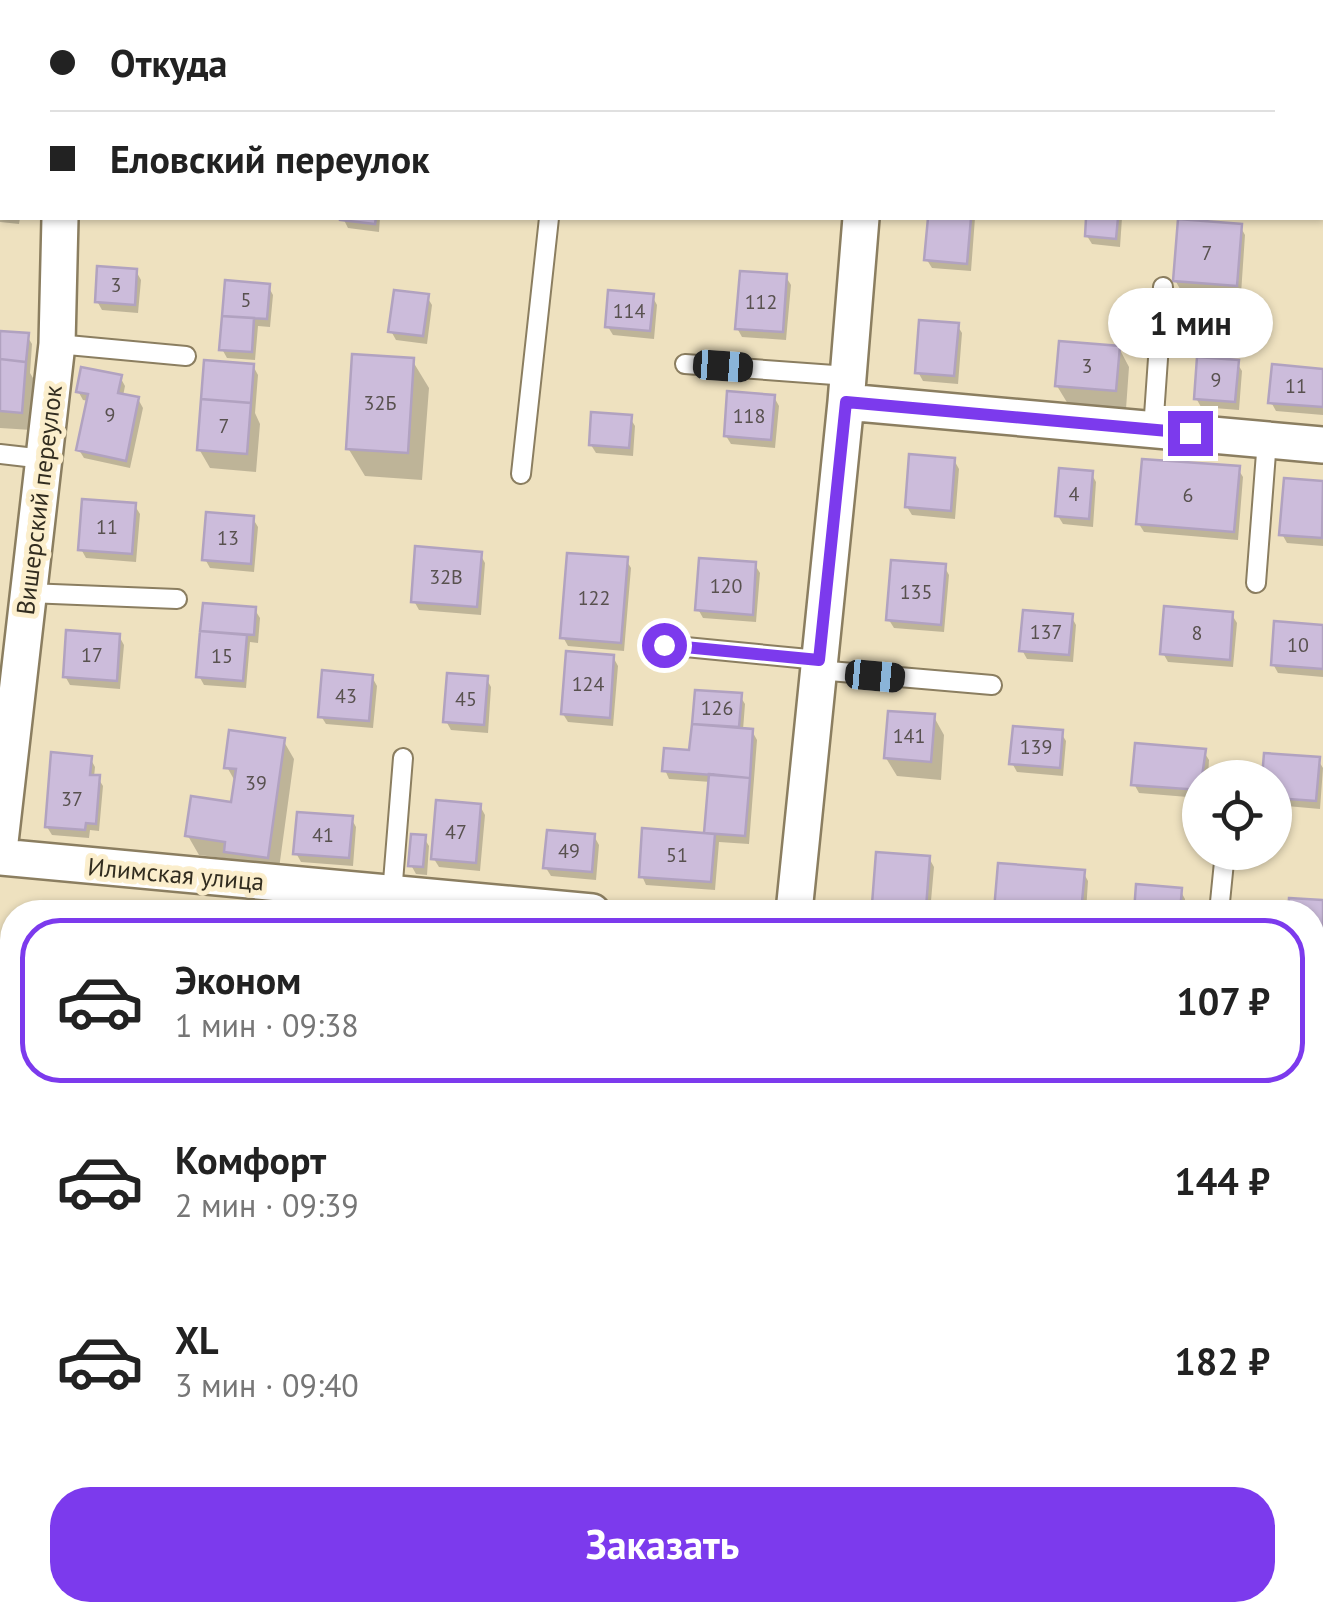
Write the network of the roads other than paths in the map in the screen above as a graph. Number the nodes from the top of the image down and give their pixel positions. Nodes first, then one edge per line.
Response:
1 (60, 220) edge
2 (549, 220) edge
3 (861, 220) edge
4 (1163, 287) dead end
5 (57, 344) junction
6 (186, 356) dead end
7 (685, 364) dead end
8 (847, 389) junction
9 (1152, 430) junction
10 (1266, 440) junction
11 (1323, 445) edge
12 (0, 454) edge
13 (44, 459) junction
14 (521, 474) dead end
15 (1256, 583) dead end
16 (28, 593) junction
17 (178, 599) dead end
18 (664, 645) dead end
19 (819, 665) junction
20 (992, 685) dead end
21 (403, 758) dead end
22 (0, 842) edge
23 (0, 857) edge
24 (1223, 870) edge
25 (392, 894) junction
26 (459, 900) edge
27 (795, 900) edge
28 (1220, 900) edge

1 - 5 street, Вишерский переулок
2 - 14 lane
3 - 8 street
4 - 9 lane
5 - 6 lane
5 - 13 street, Вишерский переулок
7 - 8 lane
8 - 9 street
8 - 19 street
9 - 10 street
10 - 11 street
10 - 15 lane
12 - 13 lane
13 - 16 street, Вишерский переулок
16 - 17 lane
16 - 22 street, Вишерский переулок
18 - 19 lane
19 - 20 lane
19 - 27 street
21 - 25 lane
23 - 25 street, Илимская улица
24 - 28 lane
25 - 26 street, Илимская улица

